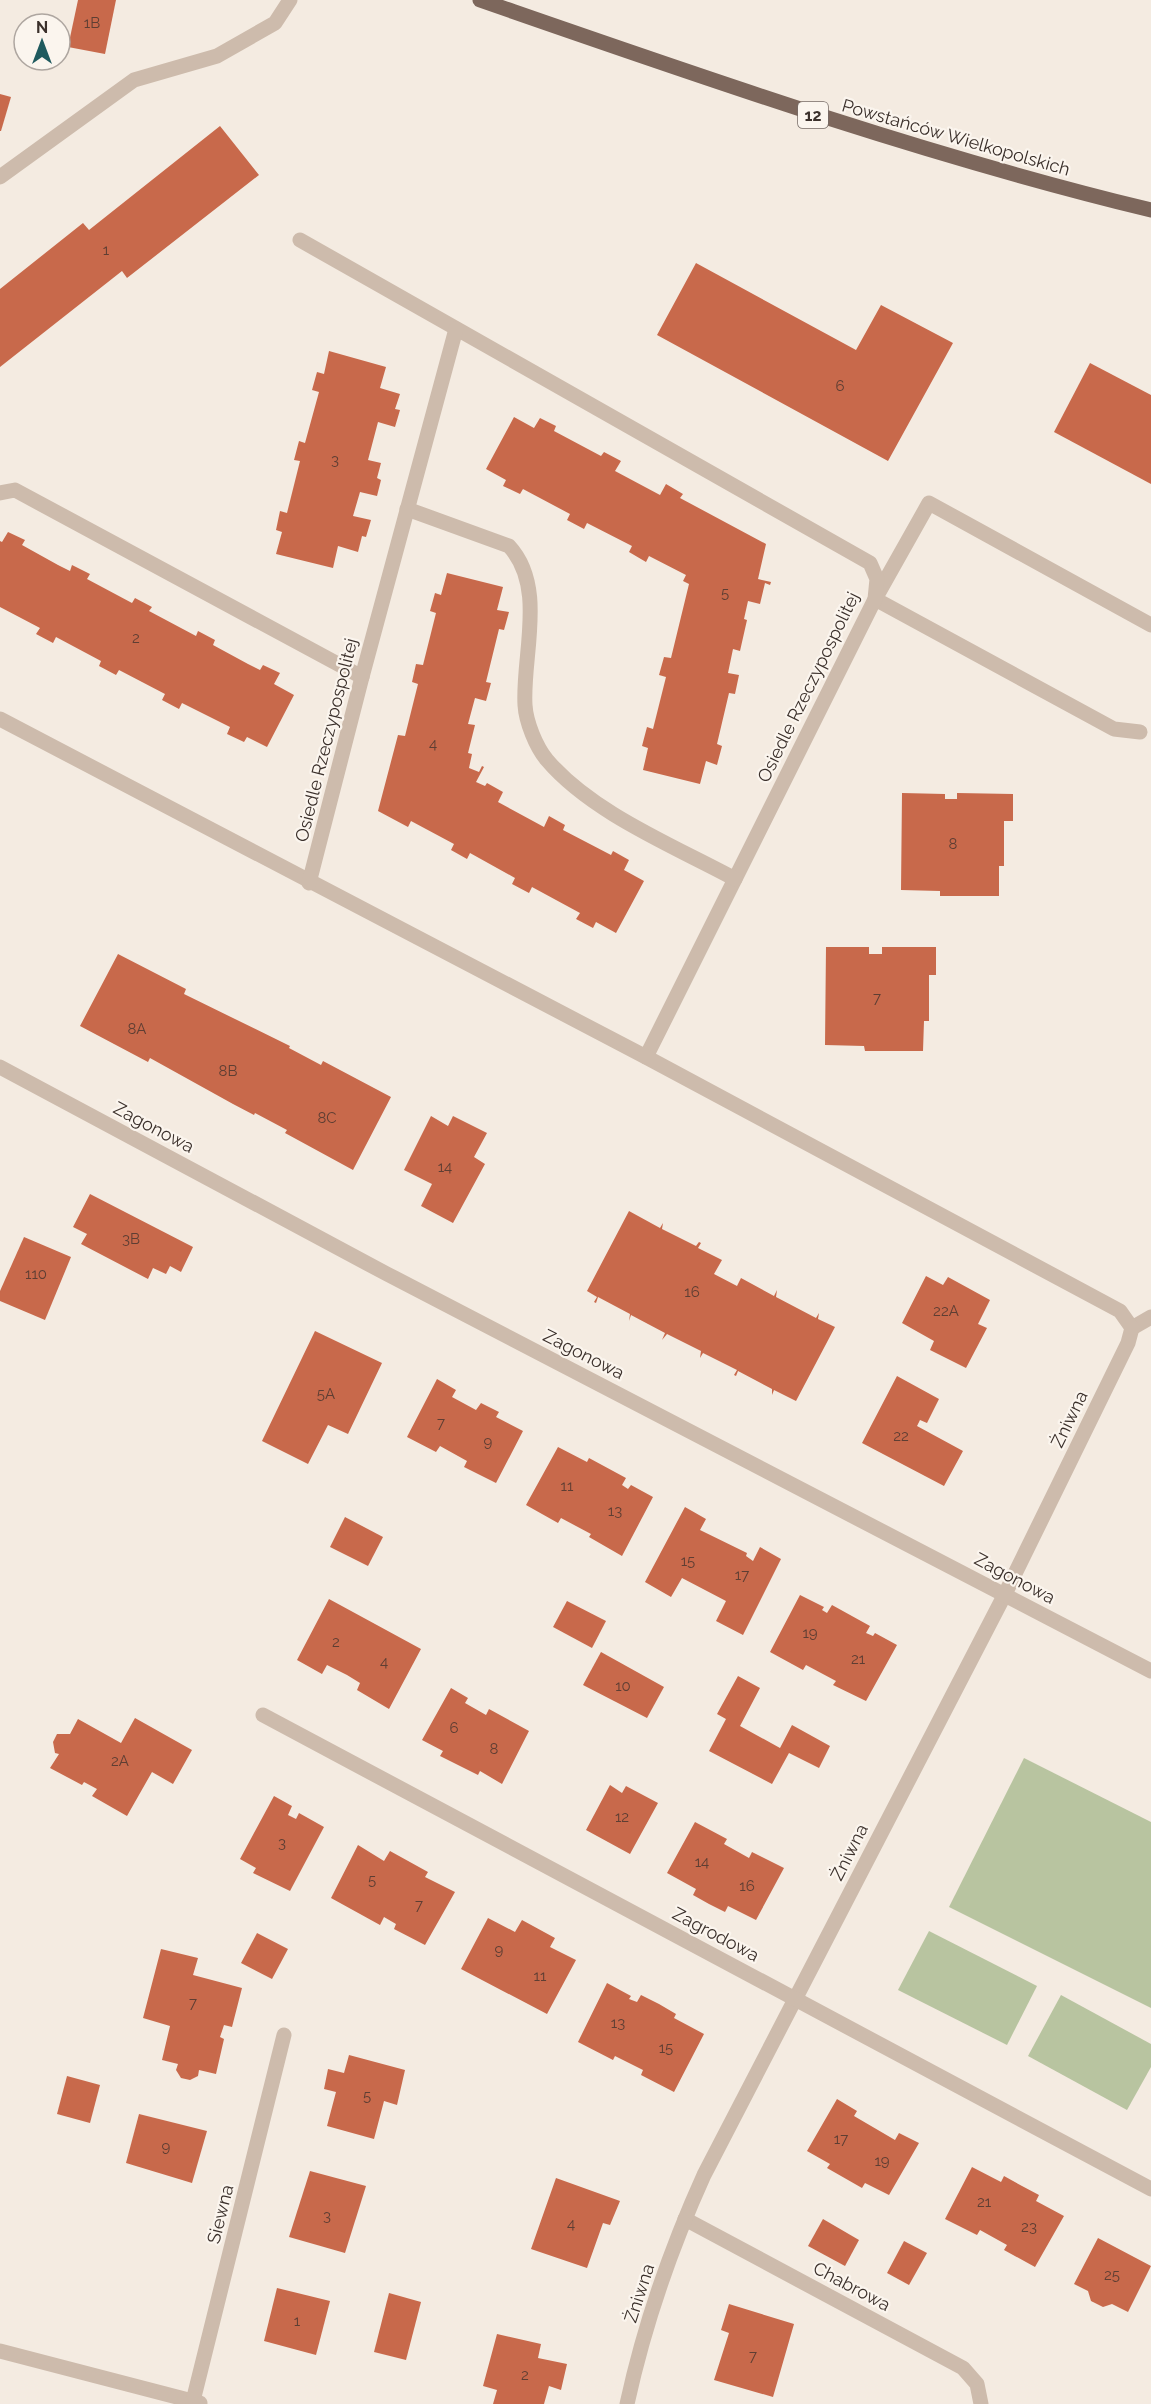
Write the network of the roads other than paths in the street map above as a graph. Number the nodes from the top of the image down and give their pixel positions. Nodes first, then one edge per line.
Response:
1 (290, 0) edge
2 (480, 0) edge
3 (0, 177) edge
4 (1151, 210) edge
5 (300, 240) dead end
6 (456, 329) junction
7 (0, 493) edge
8 (407, 509) junction
9 (875, 599) junction
10 (1151, 625) edge
11 (362, 677) junction
12 (0, 719) edge
13 (1140, 732) dead end
14 (735, 879) junction
15 (309, 883) junction
16 (646, 1057) junction
17 (0, 1067) edge
18 (1151, 1317) edge
19 (1132, 1328) junction
20 (1005, 1594) junction
21 (1151, 1671) edge
22 (263, 1715) dead end
23 (795, 1999) junction
24 (284, 2035) dead end
25 (1151, 2189) edge
26 (685, 2218) junction
27 (0, 2351) edge
28 (198, 2403) edge
29 (627, 2404) edge
30 (981, 2404) edge

1 - 3 street
2 - 4 main road, Powstańców Wielkopolskich / 12
5 - 6 street, Osiedle Rzeczypospolitej
6 - 8 street, Osiedle Rzeczypospolitej
6 - 9 street, Osiedle Rzeczypospolitej
7 - 11 street
8 - 11 street, Osiedle Rzeczypospolitej
8 - 14 street
9 - 10 street
9 - 13 street
9 - 14 street, Osiedle Rzeczypospolitej
11 - 15 street, Osiedle Rzeczypospolitej
12 - 15 street
14 - 16 street, Osiedle Rzeczypospolitej
15 - 16 street
16 - 19 street
17 - 20 street, Zagonowa
18 - 19 street
19 - 20 street, Żniwna
20 - 21 street, Zagonowa
20 - 23 street, Żniwna
22 - 23 street, Zagrodowa
23 - 25 street, Zagrodowa
23 - 26 street, Żniwna
24 - 28 street, Siewna
26 - 29 street, Żniwna
26 - 30 street, Chabrowa
27 - 28 street, Siewna

